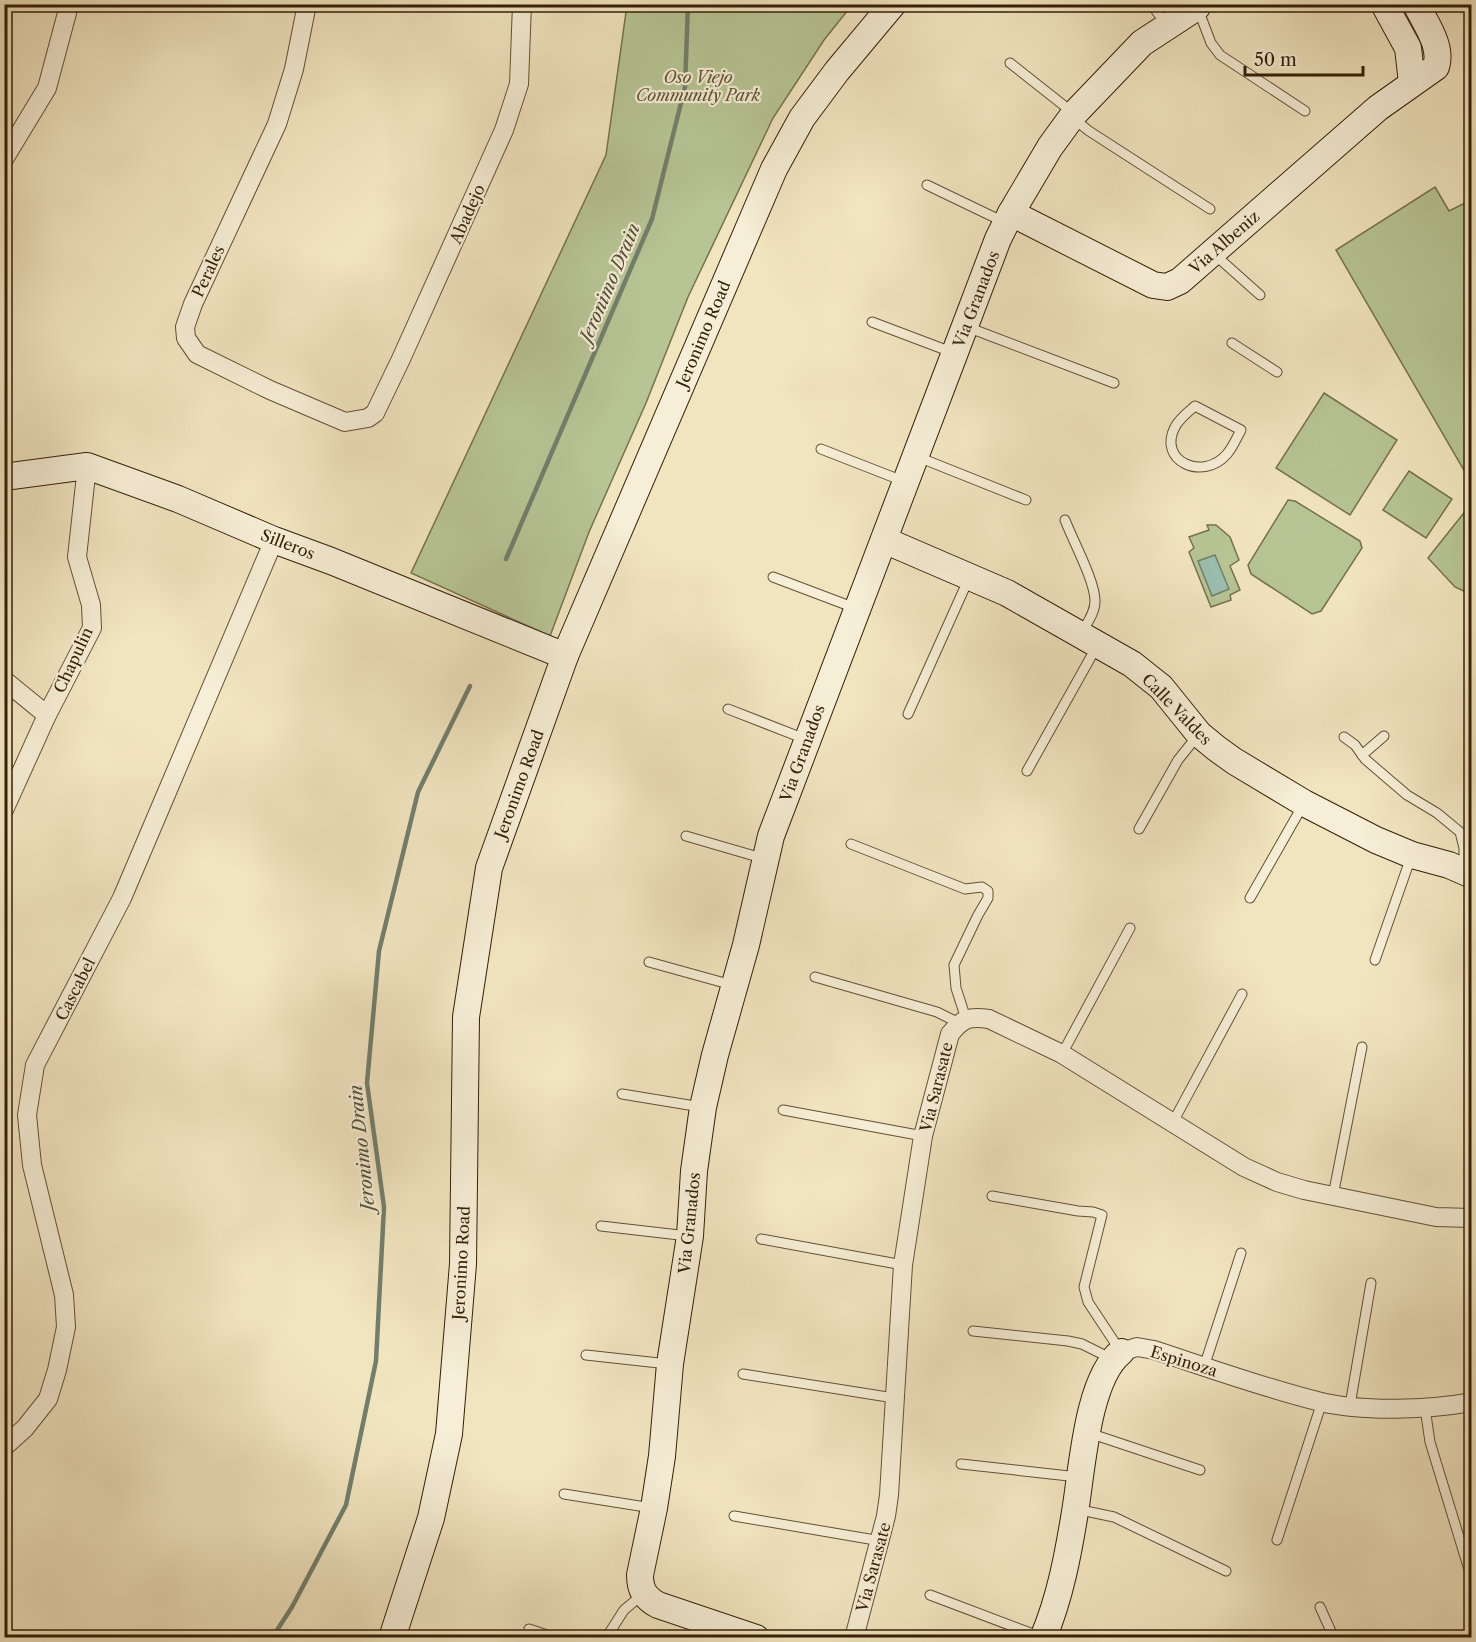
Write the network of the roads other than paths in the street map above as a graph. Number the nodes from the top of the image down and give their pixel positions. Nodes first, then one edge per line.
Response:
1 (65, 4) edge
2 (307, 4) edge
3 (522, 4) edge
4 (893, 4) edge
5 (1150, 4) edge
6 (1384, 4) edge
7 (1416, 4) edge
8 (1198, 6) edge
9 (1167, 26) junction
10 (1010, 63) dead end
11 (1412, 83) junction
12 (1305, 111) dead end
13 (1073, 116) junction
14 (4, 159) edge
15 (927, 185) dead end
16 (1209, 209) dead end
17 (1009, 218) junction
18 (1212, 253) junction
19 (1260, 295) dead end
20 (872, 322) dead end
21 (965, 326) junction
22 (1232, 343) dead end
23 (955, 353) junction
24 (1277, 372) dead end
25 (1114, 383) dead end
26 (1195, 406) joint
27 (375, 413) joint
28 (821, 449) dead end
29 (915, 456) junction
30 (87, 466) junction
31 (4, 477) edge
32 (905, 482) junction
33 (1026, 500) dead end
34 (1065, 520) dead end
35 (274, 540) junction
36 (884, 540) junction
37 (970, 576) junction
38 (773, 577) dead end
39 (858, 609) junction
40 (1089, 639) junction
41 (565, 656) junction
42 (4, 680) edge
43 (728, 709) dead end
44 (908, 714) dead end
45 (47, 715) junction
46 (1199, 734) junction
47 (1344, 736) dead end
48 (1383, 736) dead end
49 (807, 740) junction
50 (1362, 755) junction
51 (1027, 771) dead end
52 (1304, 803) junction
53 (4, 810) edge
54 (1139, 829) dead end
55 (686, 836) dead end
56 (851, 844) dead end
57 (1412, 855) junction
58 (765, 859) junction
59 (1468, 873) edge
60 (1250, 898) dead end
61 (1130, 928) dead end
62 (1375, 960) dead end
63 (649, 962) dead end
64 (815, 977) dead end
65 (734, 985) junction
66 (1242, 994) dead end
67 (963, 1021) junction
68 (1362, 1047) dead end
69 (1062, 1054) junction
70 (622, 1094) dead end
71 (703, 1107) junction
72 (783, 1110) dead end
73 (1173, 1122) junction
74 (923, 1136) junction
75 (992, 1196) dead end
76 (1333, 1196) junction
77 (1472, 1218) edge
78 (602, 1226) dead end
79 (690, 1236) junction
80 (760, 1239) dead end
81 (1241, 1253) dead end
82 (903, 1266) junction
83 (1371, 1283) dead end
84 (973, 1331) dead end
85 (586, 1355) dead end
86 (1117, 1355) junction
87 (670, 1364) junction
88 (1204, 1367) junction
89 (743, 1374) dead end
90 (894, 1398) junction
91 (1322, 1402) junction
92 (1472, 1402) edge
93 (1350, 1405) junction
94 (1425, 1408) junction
95 (1087, 1432) junction
96 (4, 1447) edge
97 (961, 1464) dead end
98 (1200, 1470) dead end
99 (1078, 1477) junction
100 (564, 1494) dead end
101 (654, 1508) junction
102 (1075, 1509) junction
103 (734, 1516) dead end
104 (1276, 1540) dead end
105 (881, 1541) junction
106 (1226, 1570) dead end
107 (1470, 1573) edge
108 (643, 1594) junction
109 (930, 1595) dead end
110 (1320, 1607) dead end
111 (529, 1629) dead end
112 (1050, 1635) edge
113 (748, 1636) edge
114 (392, 1638) edge
115 (556, 1638) edge
116 (606, 1638) edge
117 (854, 1638) edge
118 (1334, 1638) edge

1 - 14 street
2 - 27 street, Perales
3 - 27 street, Abadejo
4 - 41 street, Jeronimo Road
5 - 9 lane
6 - 11 street
7 - 11 street, Via Albeniz
8 - 9 street, Via Granados
8 - 12 lane
9 - 13 street, Via Granados
10 - 13 lane
11 - 18 street, Via Albeniz
13 - 16 lane
13 - 17 street, Via Granados
15 - 17 lane
17 - 18 street, Via Albeniz
17 - 21 street, Via Granados
18 - 19 lane
20 - 23 lane
21 - 23 street, Via Granados
21 - 25 lane
22 - 24 lane
23 - 29 street, Via Granados
26 - 26 lane
28 - 32 lane
29 - 32 street, Via Granados
29 - 33 lane
30 - 31 street, Silleros
30 - 35 street, Silleros
30 - 45 street, Chapulin
32 - 36 street, Via Granados
34 - 40 lane
35 - 41 street, Silleros
35 - 96 street, Cascabel
36 - 37 street, Calle Valdes
36 - 39 street, Via Granados
37 - 40 street, Calle Valdes
37 - 44 lane
38 - 39 lane
39 - 49 street, Via Granados
40 - 46 street, Calle Valdes
40 - 51 lane
41 - 114 street, Jeronimo Road
42 - 45 street
43 - 49 lane
45 - 53 street, Chapulin
46 - 52 street, Calle Valdes
46 - 54 lane
47 - 50 lane
48 - 50 lane
49 - 58 street, Via Granados
50 - 59 lane
52 - 57 street, Calle Valdes
52 - 60 lane
55 - 58 lane
56 - 67 lane
57 - 59 street, Calle Valdes
57 - 62 lane
58 - 65 street, Via Granados
61 - 69 lane
63 - 65 lane
64 - 67 lane
65 - 71 street, Via Granados
66 - 73 lane
67 - 69 street
67 - 74 street, Via Sarasate
68 - 76 lane
69 - 73 street
70 - 71 lane
71 - 79 street, Via Granados
72 - 74 lane
73 - 76 street
74 - 82 street, Via Sarasate
75 - 86 lane
76 - 77 street
78 - 79 lane
79 - 87 street, Via Granados
80 - 82 lane
81 - 88 lane
82 - 90 street, Via Sarasate
83 - 93 lane
84 - 86 lane
85 - 87 lane
86 - 88 street, Espinoza
86 - 95 street
87 - 101 street, Via Granados
88 - 91 street, Espinoza
89 - 90 lane
90 - 105 street, Via Sarasate
91 - 93 street, Espinoza
91 - 104 lane
92 - 94 street, Espinoza
93 - 94 street, Espinoza
94 - 107 lane
95 - 98 lane
95 - 99 street
97 - 99 lane
99 - 102 street
100 - 101 lane
101 - 108 street, Via Granados
102 - 106 lane
102 - 112 street
103 - 105 lane
105 - 117 street, Via Sarasate
108 - 113 street
108 - 116 lane
109 - 112 lane
110 - 118 lane
111 - 115 lane

